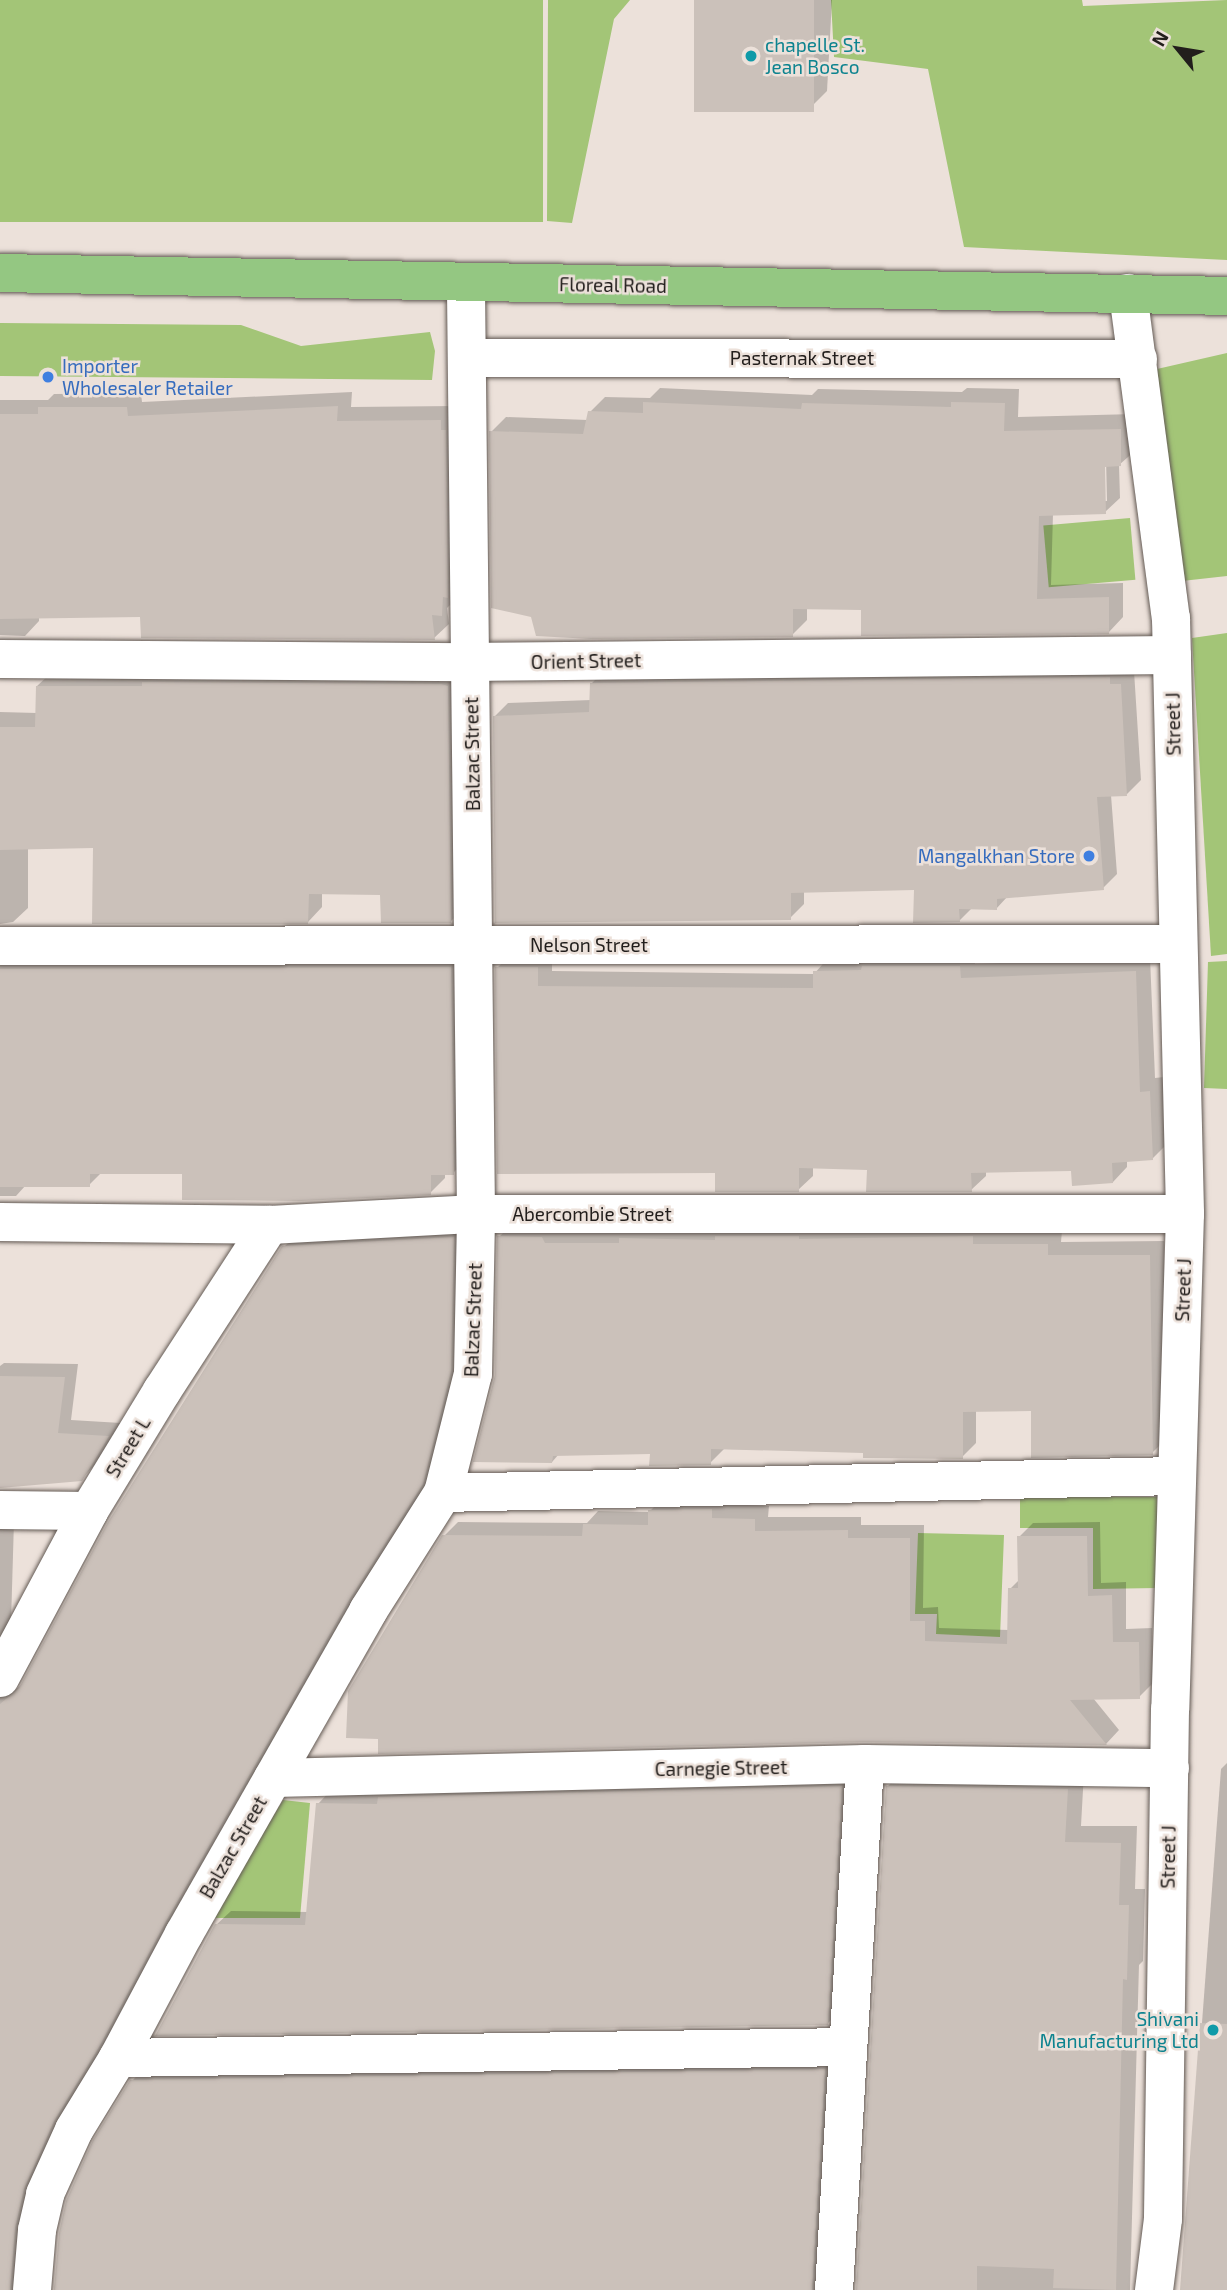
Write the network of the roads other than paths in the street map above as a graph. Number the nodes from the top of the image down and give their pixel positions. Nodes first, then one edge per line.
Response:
1 (0, 273) edge
2 (466, 282) junction
3 (1128, 293) junction
4 (1227, 296) edge
5 (467, 358) junction
6 (1138, 359) junction
7 (1172, 655) junction
8 (0, 659) edge
9 (471, 662) junction
10 (1178, 944) junction
11 (472, 945) junction
12 (0, 946) edge
13 (476, 1214) junction
14 (1185, 1214) junction
15 (0, 1222) edge
16 (270, 1225) junction
17 (1177, 1476) junction
18 (443, 1493) junction
19 (0, 1510) edge
20 (89, 1511) junction
21 (0, 1678) edge
22 (865, 1764) junction
23 (1170, 1768) junction
24 (273, 1778) junction
25 (848, 2047) junction
26 (118, 2058) junction
27 (32, 2290) edge
28 (834, 2290) edge
29 (1154, 2290) edge

1 - 2 main road, Floreal Road
2 - 3 main road, Floreal Road
2 - 5 street, Balzac Street
3 - 4 main road, Floreal Road
3 - 6 street, Street J
5 - 6 street, Pasternak Street
5 - 9 street, Balzac Street
6 - 7 street, Street J
7 - 9 street, Orient Street
7 - 10 street, Street J
8 - 9 street, Orient Street
9 - 11 street, Balzac Street
10 - 11 street, Nelson Street
10 - 14 street, Street J
11 - 12 street, Nelson Street
11 - 13 street, Balzac Street
13 - 14 street, Abercombie Street
13 - 16 street, Abercombie Street
13 - 18 street, Balzac Street
14 - 17 street, Street J
15 - 16 street, Abercombie Street
16 - 20 street, Street L
17 - 18 street
17 - 23 street, Street J
18 - 24 street, Balzac Street
19 - 20 street
20 - 21 street, Street L
22 - 23 street, Carnegie Street
22 - 24 street, Carnegie Street
22 - 25 street
23 - 29 street, Street J
24 - 26 street, Balzac Street
25 - 26 street
25 - 28 street
26 - 27 street, Balzac Street

